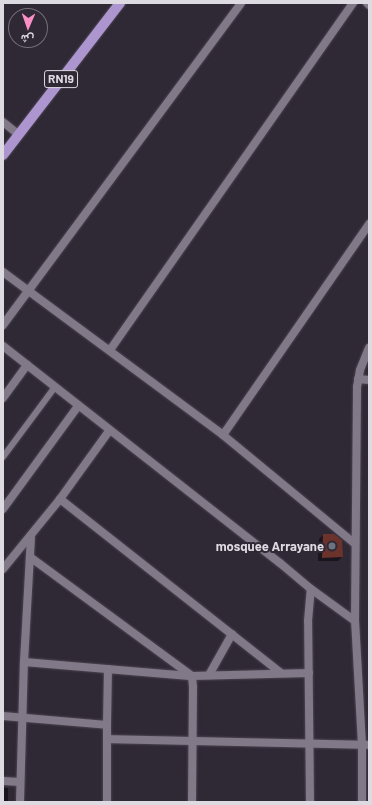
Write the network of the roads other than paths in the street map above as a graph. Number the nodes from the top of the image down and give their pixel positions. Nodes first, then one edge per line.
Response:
1 (120, 3) edge
2 (241, 3) edge
3 (353, 3) edge
4 (3, 122) edge
5 (18, 134) junction
6 (3, 155) edge
7 (369, 224) edge
8 (3, 272) edge
9 (29, 292) junction
10 (3, 325) edge
11 (3, 346) edge
12 (369, 348) edge
13 (110, 350) junction
14 (27, 365) junction
15 (358, 379) junction
16 (369, 380) edge
17 (55, 387) junction
18 (3, 398) edge
19 (78, 406) junction
20 (109, 431) junction
21 (223, 435) junction
22 (3, 457) edge
23 (60, 499) junction
24 (3, 509) edge
25 (31, 538) junction
26 (355, 544) junction
27 (30, 557) junction
28 (3, 570) edge
29 (311, 589) junction
30 (355, 621) junction
31 (232, 634) junction
32 (24, 662) junction
33 (108, 669) junction
34 (281, 673) junction
35 (309, 673) junction
36 (209, 675) junction
37 (192, 676) junction
38 (3, 716) edge
39 (22, 718) junction
40 (107, 725) junction
41 (107, 739) junction
42 (193, 741) junction
43 (308, 745) junction
44 (366, 745) edge
45 (3, 781) edge
46 (20, 782) junction
47 (20, 802) edge
48 (107, 802) edge
49 (192, 802) edge
50 (310, 802) edge
51 (362, 802) edge

1 - 5 main road, RN19
2 - 9 street
3 - 13 street
4 - 5 street
5 - 6 main road, RN19
7 - 21 street
8 - 9 street
9 - 10 street
9 - 13 street
11 - 14 street
12 - 15 street
13 - 21 street
14 - 17 street
14 - 18 street
15 - 16 street
15 - 26 street
17 - 19 street
17 - 22 lane
19 - 20 street
19 - 24 street
20 - 23 street
20 - 29 street
21 - 26 street
23 - 25 street
23 - 31 street
25 - 27 street
25 - 28 street
26 - 30 street
27 - 32 street
27 - 37 street
29 - 30 street
29 - 35 street
30 - 44 street
31 - 34 street
31 - 36 street
32 - 33 street
32 - 39 street
33 - 37 street
33 - 40 street
34 - 35 street
34 - 36 street
35 - 43 street
36 - 37 street
37 - 42 street
38 - 39 street
39 - 40 street
39 - 46 street
40 - 41 street
41 - 42 street
41 - 48 street
42 - 43 street
42 - 49 street
43 - 44 street
43 - 50 street
44 - 51 street
45 - 46 street
46 - 47 street

